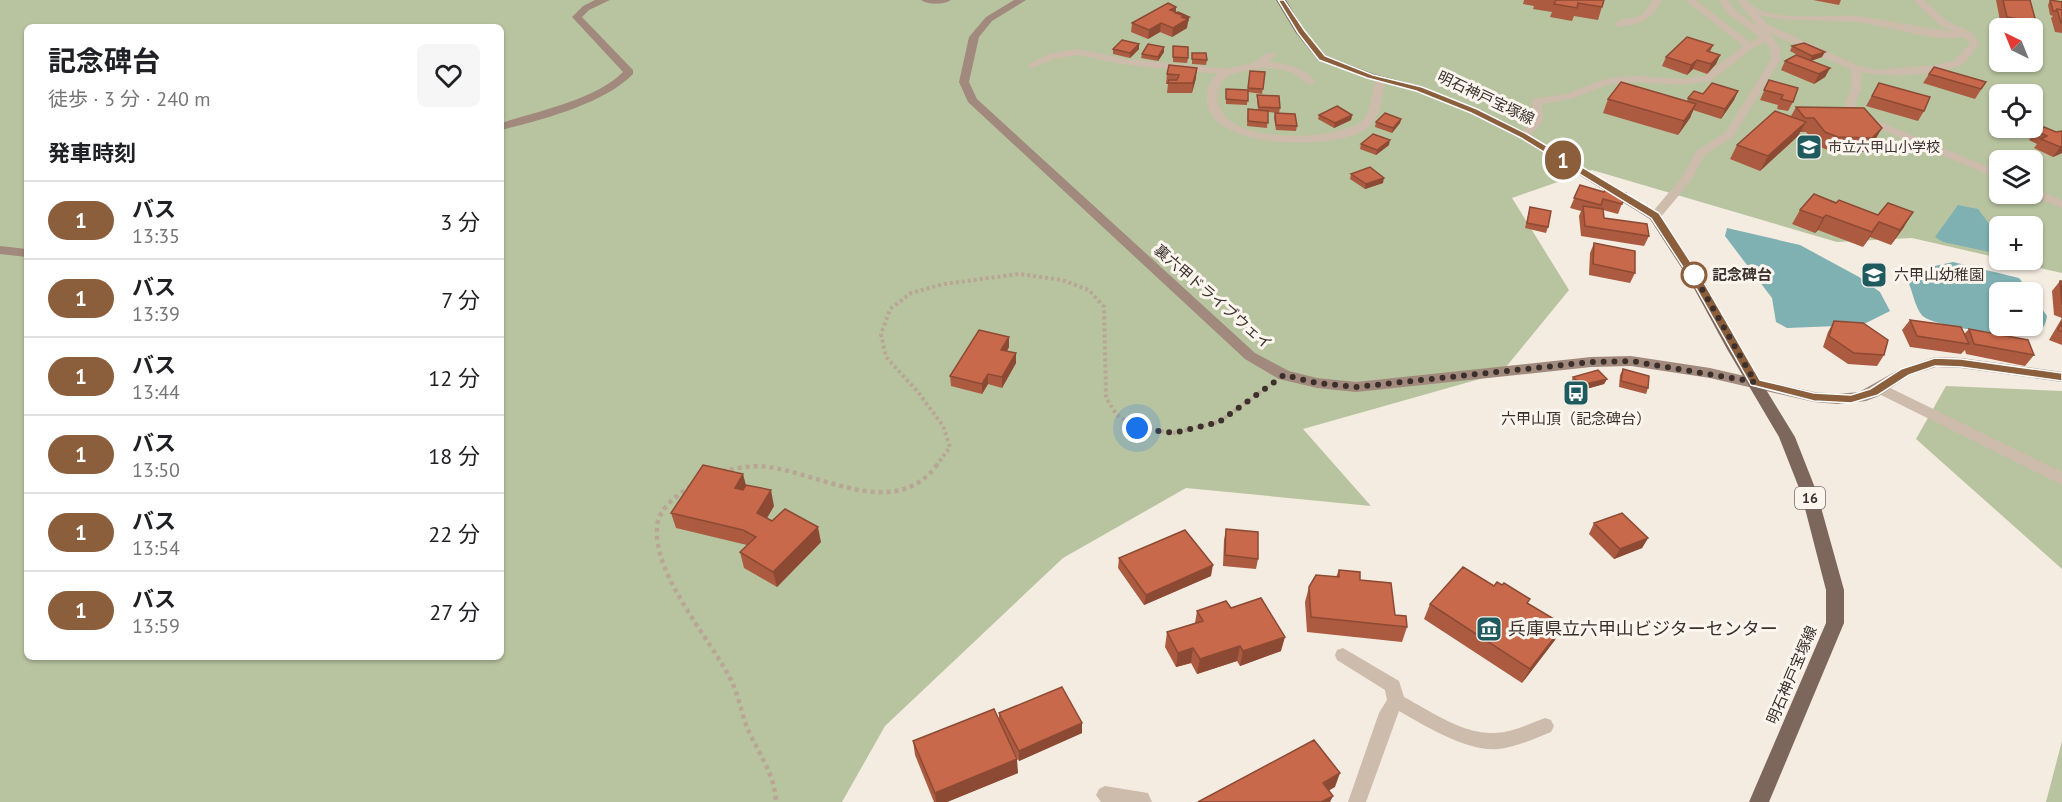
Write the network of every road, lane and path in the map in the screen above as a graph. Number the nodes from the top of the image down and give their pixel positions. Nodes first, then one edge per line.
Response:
1 (605, 0) edge
2 (926, 0) edge
3 (946, 0) edge
4 (1021, 0) edge
5 (1281, 0) edge
6 (1657, 0) edge
7 (1690, 0) edge
8 (1723, 0) edge
9 (1741, 0) edge
10 (1918, 0) edge
11 (1854, 8) dead end
12 (1749, 10) junction
13 (1618, 24) dead end
14 (1902, 28) junction
15 (1765, 31) junction
16 (1967, 34) junction
17 (1749, 46) junction
18 (1271, 55) dead end
19 (1032, 65) dead end
20 (1255, 65) junction
21 (1856, 68) junction
22 (1228, 72) junction
23 (1380, 79) junction
24 (1311, 82) dead end
25 (504, 126) edge
26 (1524, 136) junction
27 (1989, 172) edge
28 (2043, 196) edge
29 (2062, 204) edge
30 (1655, 216) junction
31 (0, 250) edge
32 (24, 253) edge
33 (1284, 375) junction
34 (2062, 377) edge
35 (1755, 382) junction
36 (1880, 388) junction
37 (721, 471) edge
38 (2062, 479) edge
39 (700, 480) edge
40 (1343, 655) dead end
41 (1396, 701) junction
42 (1545, 726) dead end
43 (1105, 795) dead end
44 (776, 802) edge
45 (1143, 802) edge
46 (1357, 802) edge
47 (1759, 802) edge

1 - 25 street
2 - 3 street
4 - 33 street, 裏六甲ドライブウェイ
5 - 23 main road, 明石神戸宝塚線 / 16
6 - 13 street
7 - 17 street
8 - 15 street
9 - 12 street
10 - 16 street
11 - 14 street
12 - 14 street
12 - 15 street
14 - 16 street
15 - 17 street
15 - 21 street
15 - 30 street
16 - 21 street
17 - 26 street
18 - 20 street
19 - 22 street
20 - 22 street
20 - 24 street
21 - 27 street
22 - 23 street
23 - 26 main road, 明石神戸宝塚線 / 16
26 - 30 main road, 明石神戸宝塚線 / 16
28 - 29 street
30 - 35 main road, 明石神戸宝塚線 / 16
31 - 32 street
33 - 35 street, 裏六甲ドライブウェイ
33 - 37 path
34 - 36 street, 裏六甲ドライブウェイ
35 - 36 street, 裏六甲ドライブウェイ
35 - 47 main road, 明石神戸宝塚線 / 16
36 - 38 street
39 - 44 path
40 - 41 lane
41 - 42 lane
41 - 46 lane
43 - 45 lane

